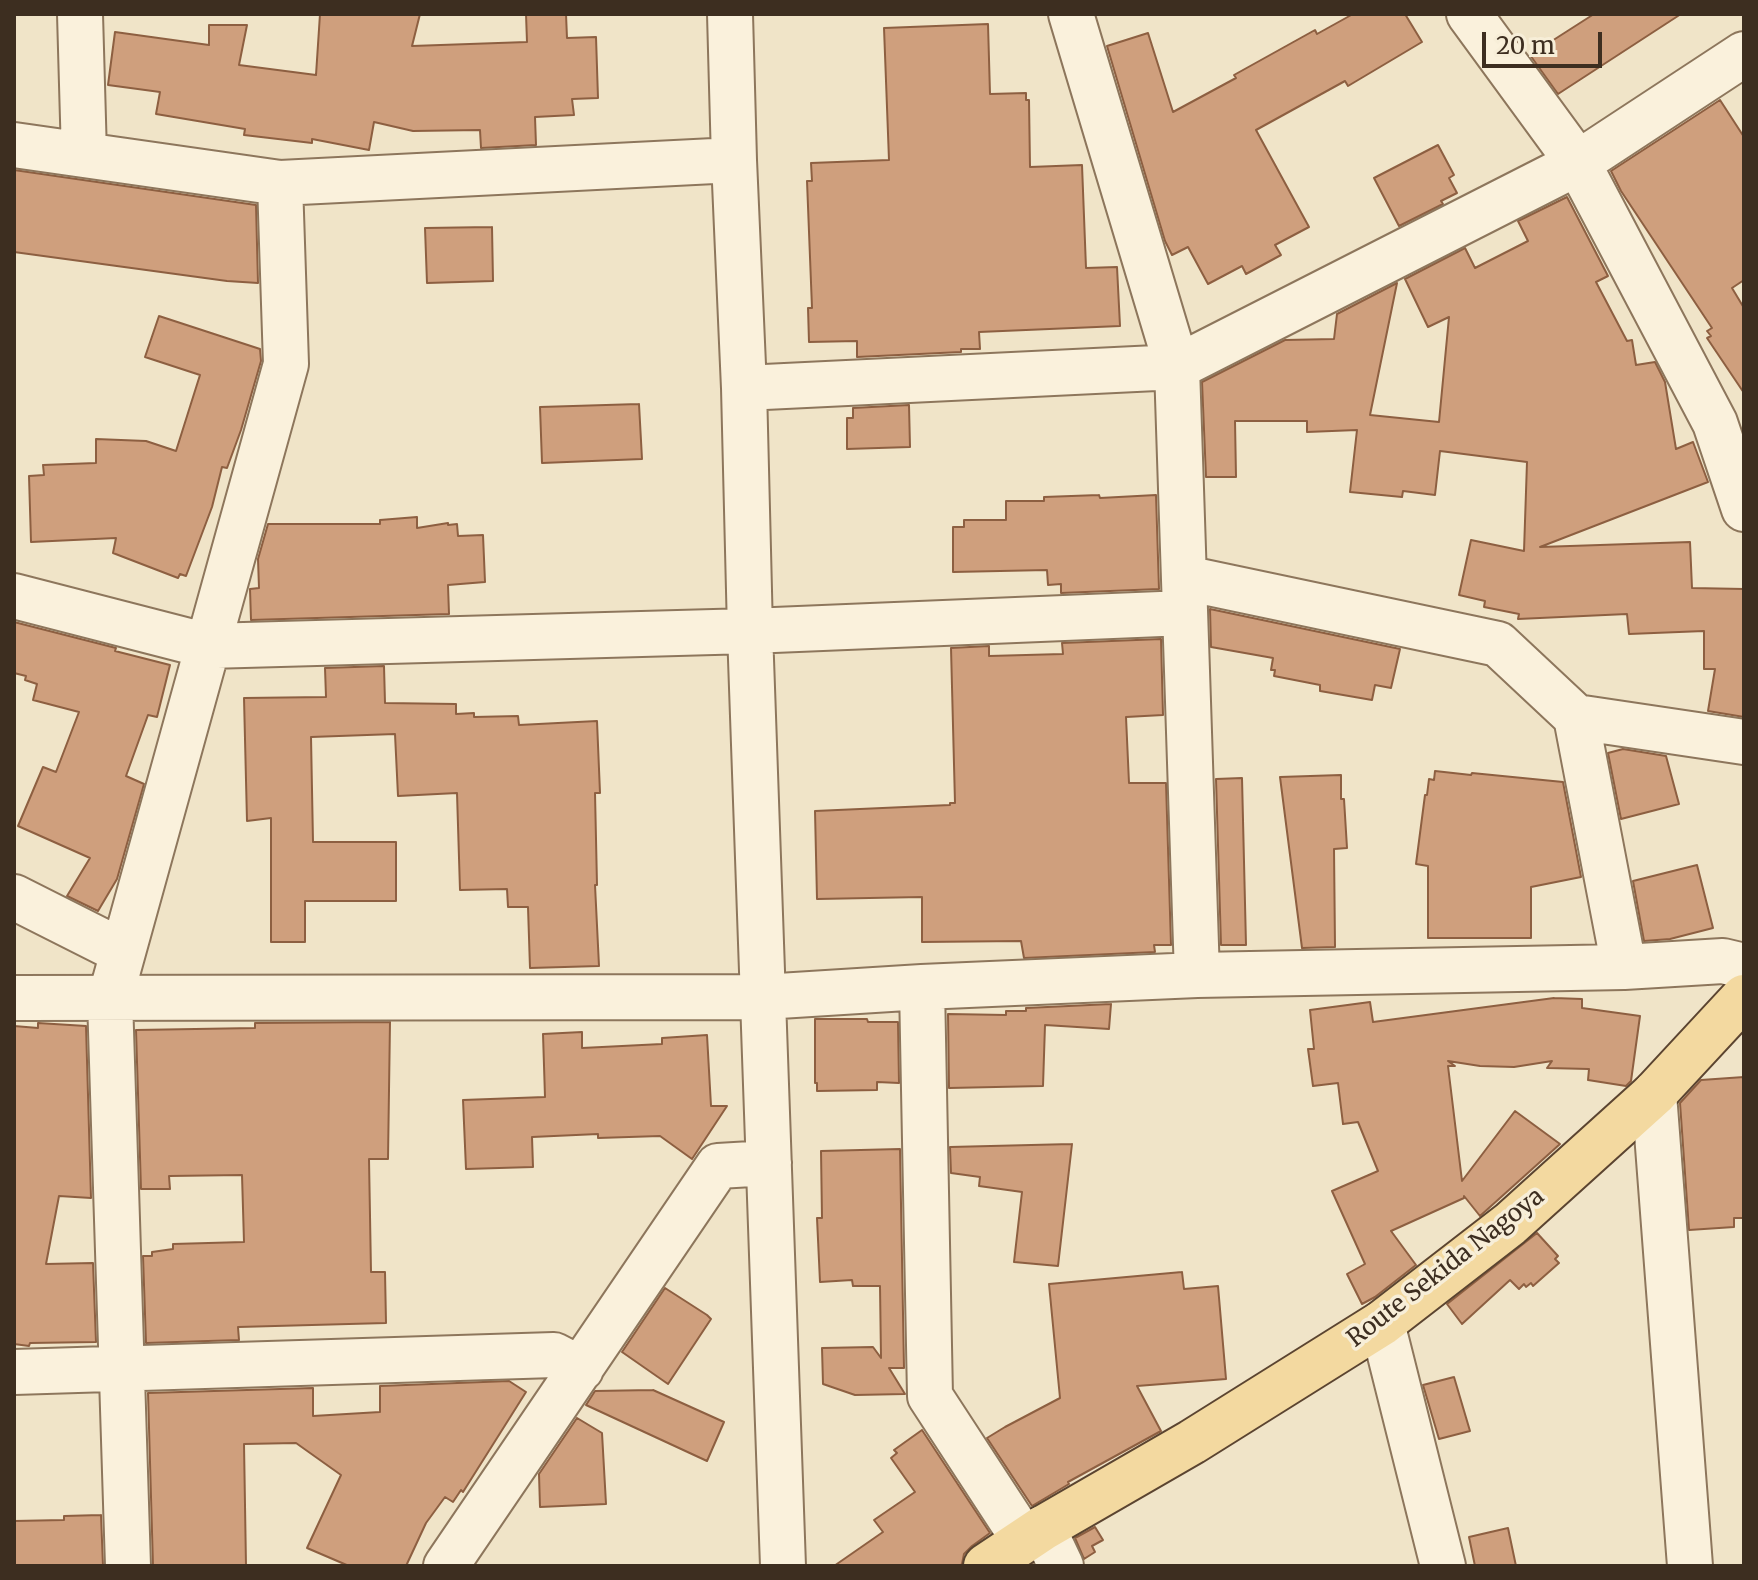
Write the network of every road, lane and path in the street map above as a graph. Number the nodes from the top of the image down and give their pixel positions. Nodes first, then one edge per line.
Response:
1 (80, 14) edge
2 (730, 14) edge
3 (1071, 14) edge
4 (1469, 14) edge
5 (1744, 54) edge
6 (14, 145) edge
7 (84, 155) junction
8 (734, 160) junction
9 (1578, 163) junction
10 (280, 183) junction
11 (1177, 367) junction
12 (744, 388) junction
13 (1744, 509) edge
14 (14, 596) edge
15 (1185, 596) junction
16 (750, 631) junction
17 (208, 646) junction
18 (1576, 717) junction
19 (1744, 742) edge
20 (14, 897) edge
21 (123, 952) junction
22 (1744, 966) edge
23 (1624, 967) junction
24 (1197, 975) junction
25 (922, 987) junction
26 (763, 997) junction
27 (1744, 997) edge
28 (14, 998) edge
29 (110, 999) junction
30 (1654, 1094) junction
31 (769, 1163) junction
32 (1382, 1323) junction
33 (121, 1368) junction
34 (581, 1369) junction
35 (14, 1372) edge
36 (1043, 1545) edge
37 (128, 1566) edge
38 (446, 1566) edge
39 (783, 1566) edge
40 (986, 1566) edge
41 (1443, 1566) edge
42 (1690, 1566) edge

1 - 7 street
2 - 8 street
3 - 11 street
4 - 9 street
5 - 9 street
6 - 7 street
7 - 10 street
8 - 10 street
8 - 12 street
9 - 11 street
9 - 13 street
10 - 17 street
11 - 12 street
11 - 15 street
12 - 16 street
14 - 17 street
15 - 16 street
15 - 18 street
15 - 24 street
16 - 17 street
16 - 26 street
17 - 21 street
18 - 19 street
18 - 23 street
20 - 21 street
21 - 29 street
22 - 23 street
23 - 24 street
24 - 25 street
25 - 26 street
25 - 36 street
26 - 29 street
26 - 31 street
27 - 30 main road, Route Sekida Nagoya
28 - 29 street
29 - 33 street
30 - 32 main road, Route Sekida Nagoya
30 - 42 street
31 - 34 street
31 - 39 street
32 - 36 main road, Route Sekida Nagoya
32 - 41 street
33 - 34 street
33 - 35 street
33 - 37 street
34 - 38 street
36 - 40 main road, Route Sekida Nagoya

